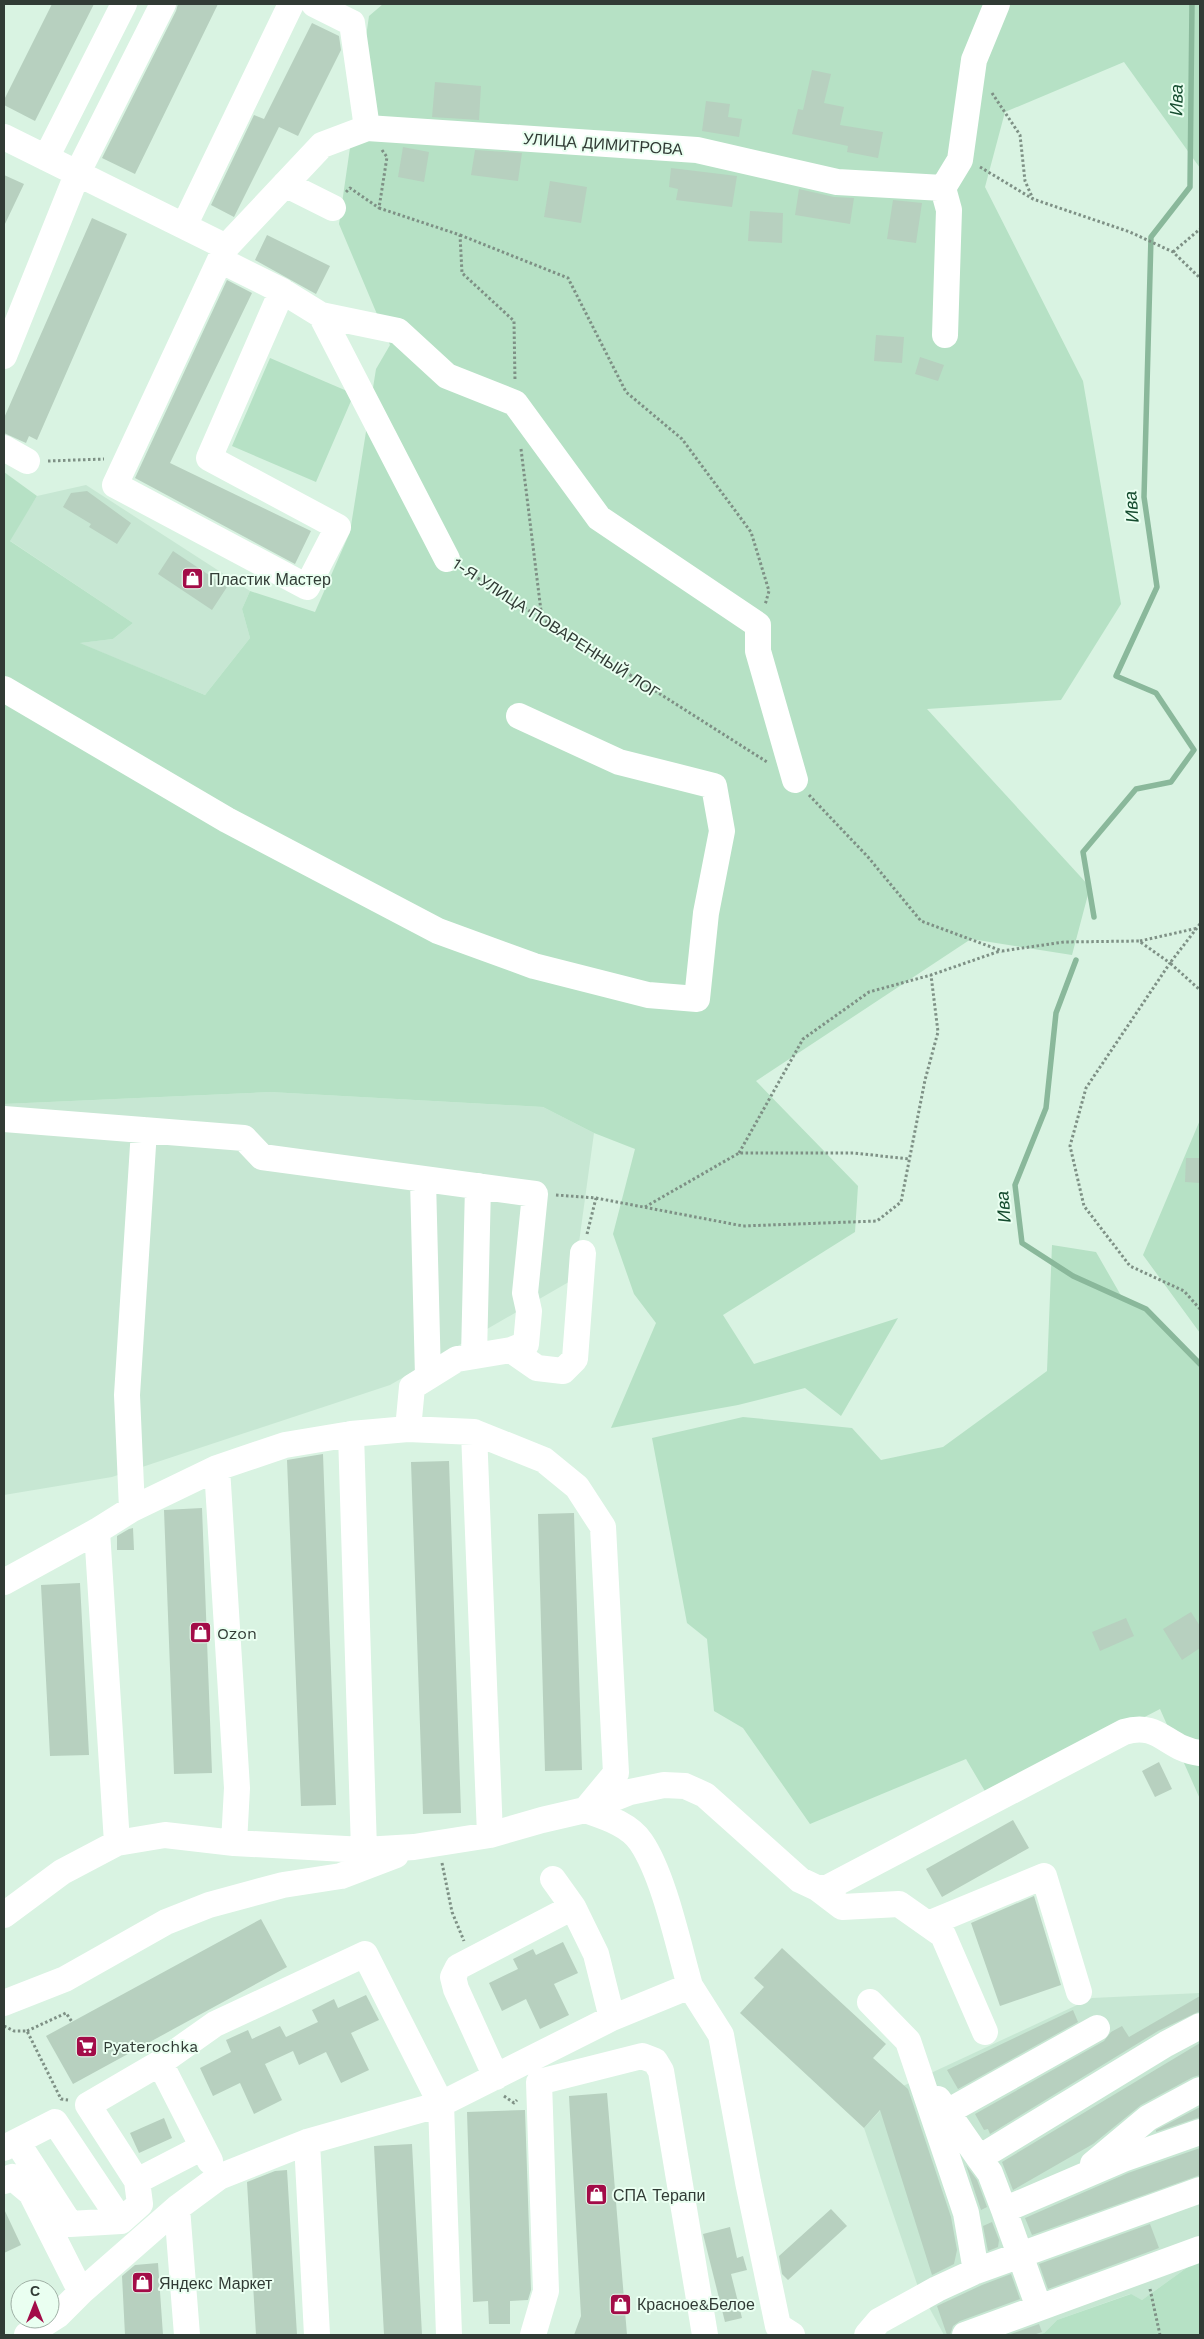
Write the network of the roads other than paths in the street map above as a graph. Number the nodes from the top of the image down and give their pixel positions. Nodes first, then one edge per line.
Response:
1 (124, 4) edge
2 (163, 4) edge
3 (291, 4) edge
4 (314, 4) edge
5 (997, 4) edge
6 (358, 13) edge
7 (368, 128) junction
8 (4, 137) edge
9 (46, 158) junction
10 (78, 172) junction
11 (285, 184) junction
12 (943, 188) junction
13 (333, 208) road end
14 (184, 226) junction
15 (223, 254) junction
16 (282, 291) junction
17 (321, 315) junction
18 (945, 335) dead end
19 (4, 356) edge
20 (4, 448) edge
21 (27, 461) road end
22 (447, 559) road end
23 (4, 689) edge
24 (519, 716) dead end
25 (795, 780) road end
26 (4, 1119) edge
27 (144, 1130) junction
28 (423, 1180) junction
29 (478, 1186) junction
30 (583, 1254) road end
31 (511, 1350) junction
32 (474, 1356) junction
33 (428, 1377) junction
34 (408, 1429) junction
35 (474, 1432) junction
36 (351, 1434) junction
37 (217, 1468) junction
38 (132, 1509) junction
39 (97, 1531) junction
40 (4, 1582) edge
41 (1200, 1753) edge
42 (585, 1810) junction
43 (490, 1835) junction
44 (117, 1843) junction
45 (234, 1843) junction
46 (425, 1846) junction
47 (364, 1850) junction
48 (553, 1879) dead end
49 (817, 1888) junction
50 (573, 1906) junction
51 (4, 1915) edge
52 (928, 1924) junction
53 (690, 1986) junction
54 (1079, 1992) dead end
55 (870, 2002) dead end
56 (4, 2003) edge
57 (612, 2018) junction
58 (1200, 2026) edge
59 (1097, 2028) dead end
60 (985, 2032) dead end
61 (160, 2063) junction
62 (919, 2073) junction
63 (496, 2077) junction
64 (1200, 2090) edge
65 (441, 2104) junction
66 (947, 2112) junction
67 (1200, 2132) edge
68 (307, 2142) junction
69 (10, 2145) edge
70 (203, 2146) junction
71 (979, 2158) junction
72 (219, 2177) junction
73 (4, 2181) edge
74 (137, 2181) junction
75 (1071, 2182) junction
76 (1200, 2190) edge
77 (177, 2208) junction
78 (1004, 2210) junction
79 (121, 2221) junction
80 (1200, 2249) edge
81 (1019, 2255) junction
82 (976, 2271) junction
83 (81, 2292) junction
84 (1039, 2308) junction
85 (60, 2322) edge
86 (46, 2329) edge
87 (27, 2335) edge
88 (187, 2335) edge
89 (317, 2335) edge
90 (450, 2335) edge
91 (533, 2335) edge
92 (705, 2335) edge
93 (792, 2335) edge
94 (867, 2335) edge
95 (965, 2335) edge

1 - 9 street
2 - 10 street
3 - 14 street
4 - 6 street
5 - 12 street
6 - 7 street
7 - 11 street
7 - 12 street, УЛИЦА ДИМИТРОВА
8 - 9 street
9 - 10 street
10 - 14 street
10 - 19 street
11 - 13 street
11 - 15 street
12 - 18 street
14 - 15 street
15 - 16 street
15 - 16 street
16 - 17 street
17 - 22 street, 1-Я УЛИЦА ПОВАРЕННЫЙ ЛОГ
17 - 25 street
20 - 21 street
23 - 24 street
26 - 27 street
27 - 28 street
27 - 38 street
28 - 29 street
28 - 33 street
29 - 31 street
29 - 32 street
30 - 31 street
31 - 32 street
32 - 33 street
33 - 34 street
34 - 35 street
34 - 36 street
35 - 42 street
35 - 43 street
36 - 37 street
36 - 47 street
37 - 38 street
37 - 45 street
38 - 39 street
39 - 40 street
39 - 44 street
41 - 49 street
42 - 43 street
42 - 49 street
42 - 53 street
43 - 46 street
44 - 45 street
44 - 51 street
45 - 47 street
46 - 47 street
46 - 56 street
48 - 50 street
49 - 52 street
50 - 57 street
50 - 63 street
52 - 54 street
52 - 60 street
53 - 57 street
53 - 93 street
55 - 62 street
57 - 63 street
58 - 71 street
59 - 66 street
61 - 65 street
61 - 70 street
61 - 74 street
62 - 66 street
62 - 82 street
63 - 65 street
64 - 75 street
65 - 68 street
65 - 90 street
66 - 71 street
67 - 75 street
68 - 72 street
68 - 89 street
69 - 79 street
69 - 79 street
70 - 72 street
70 - 74 street
71 - 78 street
72 - 77 street
73 - 83 street
74 - 79 street
75 - 78 street
76 - 81 street
77 - 83 street
77 - 88 street
78 - 81 street
80 - 84 street
81 - 82 street
81 - 84 street
82 - 94 street
83 - 85 street
84 - 95 street
86 - 87 street
91 - 92 street

